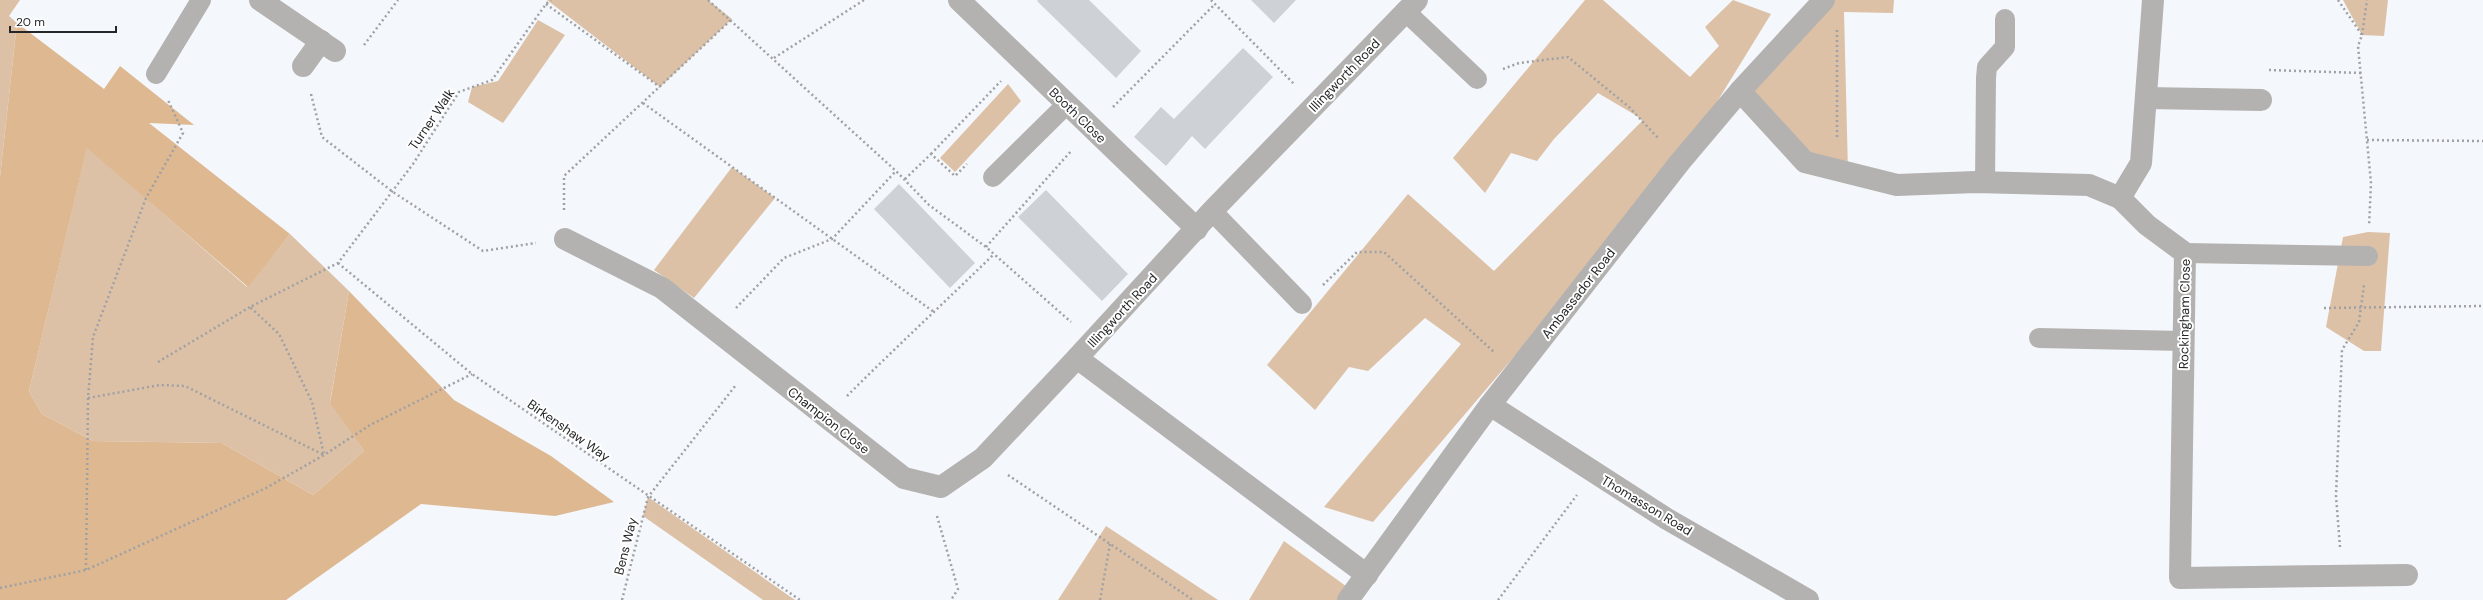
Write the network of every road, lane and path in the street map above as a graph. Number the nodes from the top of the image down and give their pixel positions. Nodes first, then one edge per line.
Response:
1 (201, 0) edge
2 (260, 0) edge
3 (398, 0) edge
4 (551, 0) edge
5 (708, 0) edge
6 (864, 0) edge
7 (959, 0) edge
8 (1211, 0) edge
9 (1824, 0) edge
10 (2153, 0) edge
11 (2367, 0) edge
12 (546, 4) junction
13 (1216, 4) junction
14 (1411, 6) edge
15 (732, 19) junction
16 (2005, 19) dead end
17 (1837, 23) dead end
18 (2362, 35) dead end
19 (328, 46) junction
20 (774, 58) junction
21 (1021, 60) junction
22 (303, 66) joint
23 (2361, 73) dead end
24 (156, 74) joint
25 (1477, 79) joint
26 (660, 87) junction
27 (1740, 91) junction
28 (2146, 98) junction
29 (2261, 100) joint
30 (643, 102) junction
31 (1067, 104) junction
32 (1315, 106) junction
33 (1092, 128) junction
34 (2367, 140) dead end
35 (2483, 141) edge
36 (931, 154) junction
37 (971, 160) dead end
38 (1680, 162) junction
39 (896, 170) junction
40 (1837, 170) junction
41 (993, 177) dead end
42 (904, 179) junction
43 (1985, 183) junction
44 (393, 192) junction
45 (2120, 198) junction
46 (1212, 211) junction
47 (1197, 229) junction
48 (565, 239) junction
49 (832, 239) junction
50 (986, 248) junction
51 (2185, 253) junction
52 (993, 255) junction
53 (2368, 256) dead end
54 (338, 263) junction
55 (1302, 304) joint
56 (2483, 306) edge
57 (250, 307) junction
58 (2324, 308) dead end
59 (934, 312) junction
60 (720, 333) junction
61 (2039, 338) dead end
62 (1094, 341) junction
63 (2184, 341) junction
64 (1077, 358) junction
65 (755, 361) junction
66 (158, 362) dead end
67 (1516, 372) junction
68 (472, 374) junction
69 (88, 398) junction
70 (1490, 406) junction
71 (826, 417) junction
72 (324, 455) junction
73 (983, 458) junction
74 (1594, 473) junction
75 (926, 484) junction
76 (2336, 496) dead end
77 (648, 497) junction
78 (2338, 529) dead end
79 (1110, 544) junction
80 (86, 570) junction
81 (1367, 575) junction
82 (2407, 575) dead end
83 (0, 588) edge
84 (622, 600) edge
85 (800, 600) edge
86 (951, 600) edge
87 (1100, 600) edge
88 (1193, 600) edge
89 (1348, 600) edge
90 (1498, 600) edge
91 (1808, 600) edge

1 - 24 lane
2 - 19 street
3 - 19 path
4 - 12 path, Turner Walk
5 - 15 path
6 - 20 path
7 - 21 street, Booth Close
8 - 13 path
9 - 27 street, Ambassador Road
10 - 28 street
11 - 18 path
12 - 26 path
12 - 44 path, Turner Walk
13 - 32 path
13 - 33 path
14 - 25 lane
14 - 32 street, Illingworth Road
15 - 20 path
15 - 26 path
16 - 43 lane
17 - 40 path
19 - 22 street
20 - 39 path
21 - 31 street, Booth Close
21 - 36 path
22 - 44 path
23 - 29 path
24 - 69 path
25 - 38 path
26 - 30 path
27 - 38 street, Ambassador Road
27 - 40 street, Rockingham Close
28 - 29 street
28 - 45 street
30 - 48 path
30 - 49 path
31 - 33 street, Booth Close
31 - 41 lane
32 - 46 street, Illingworth Road
33 - 47 street, Booth Close
33 - 50 path
34 - 35 path
36 - 37 path
36 - 42 path
38 - 67 street, Ambassador Road
39 - 42 path
39 - 49 path
40 - 43 street, Rockingham Close
42 - 50 path
43 - 45 street, Rockingham Close
44 - 48 path
44 - 54 path, Turner Walk
45 - 51 street, Rockingham Close
46 - 47 street, Illingworth Road
46 - 55 lane
47 - 62 street, Illingworth Road
48 - 60 street, Champion Close
49 - 59 path
49 - 60 path
50 - 52 path
51 - 53 lane
51 - 63 street, Rockingham Close
52 - 59 path
52 - 62 path
54 - 57 path
54 - 68 path, Birkenshaw Way
55 - 67 path
56 - 58 path
57 - 66 path
57 - 72 path
59 - 71 path
60 - 65 street, Champion Close
61 - 63 lane
62 - 64 street, Illingworth Road
63 - 82 street, Rockingham Close
64 - 73 street, Champion Close
64 - 81 street, Illingworth Road
65 - 71 street, Champion Close
65 - 77 path
67 - 70 street, Ambassador Road
68 - 72 path
68 - 77 path, Birkenshaw Way
69 - 72 path
69 - 80 path
70 - 74 street, Thomasson Road
70 - 81 street, Ambassador Road
71 - 75 street, Champion Close
72 - 80 path
73 - 75 street, Champion Close
73 - 79 path
74 - 90 path
74 - 91 street, Thomasson Road
75 - 86 path
76 - 78 path
77 - 84 path, Bens Way
77 - 85 path, Birkenshaw Way
79 - 87 path
79 - 88 path
80 - 83 path
81 - 89 street, Ambassador Road

